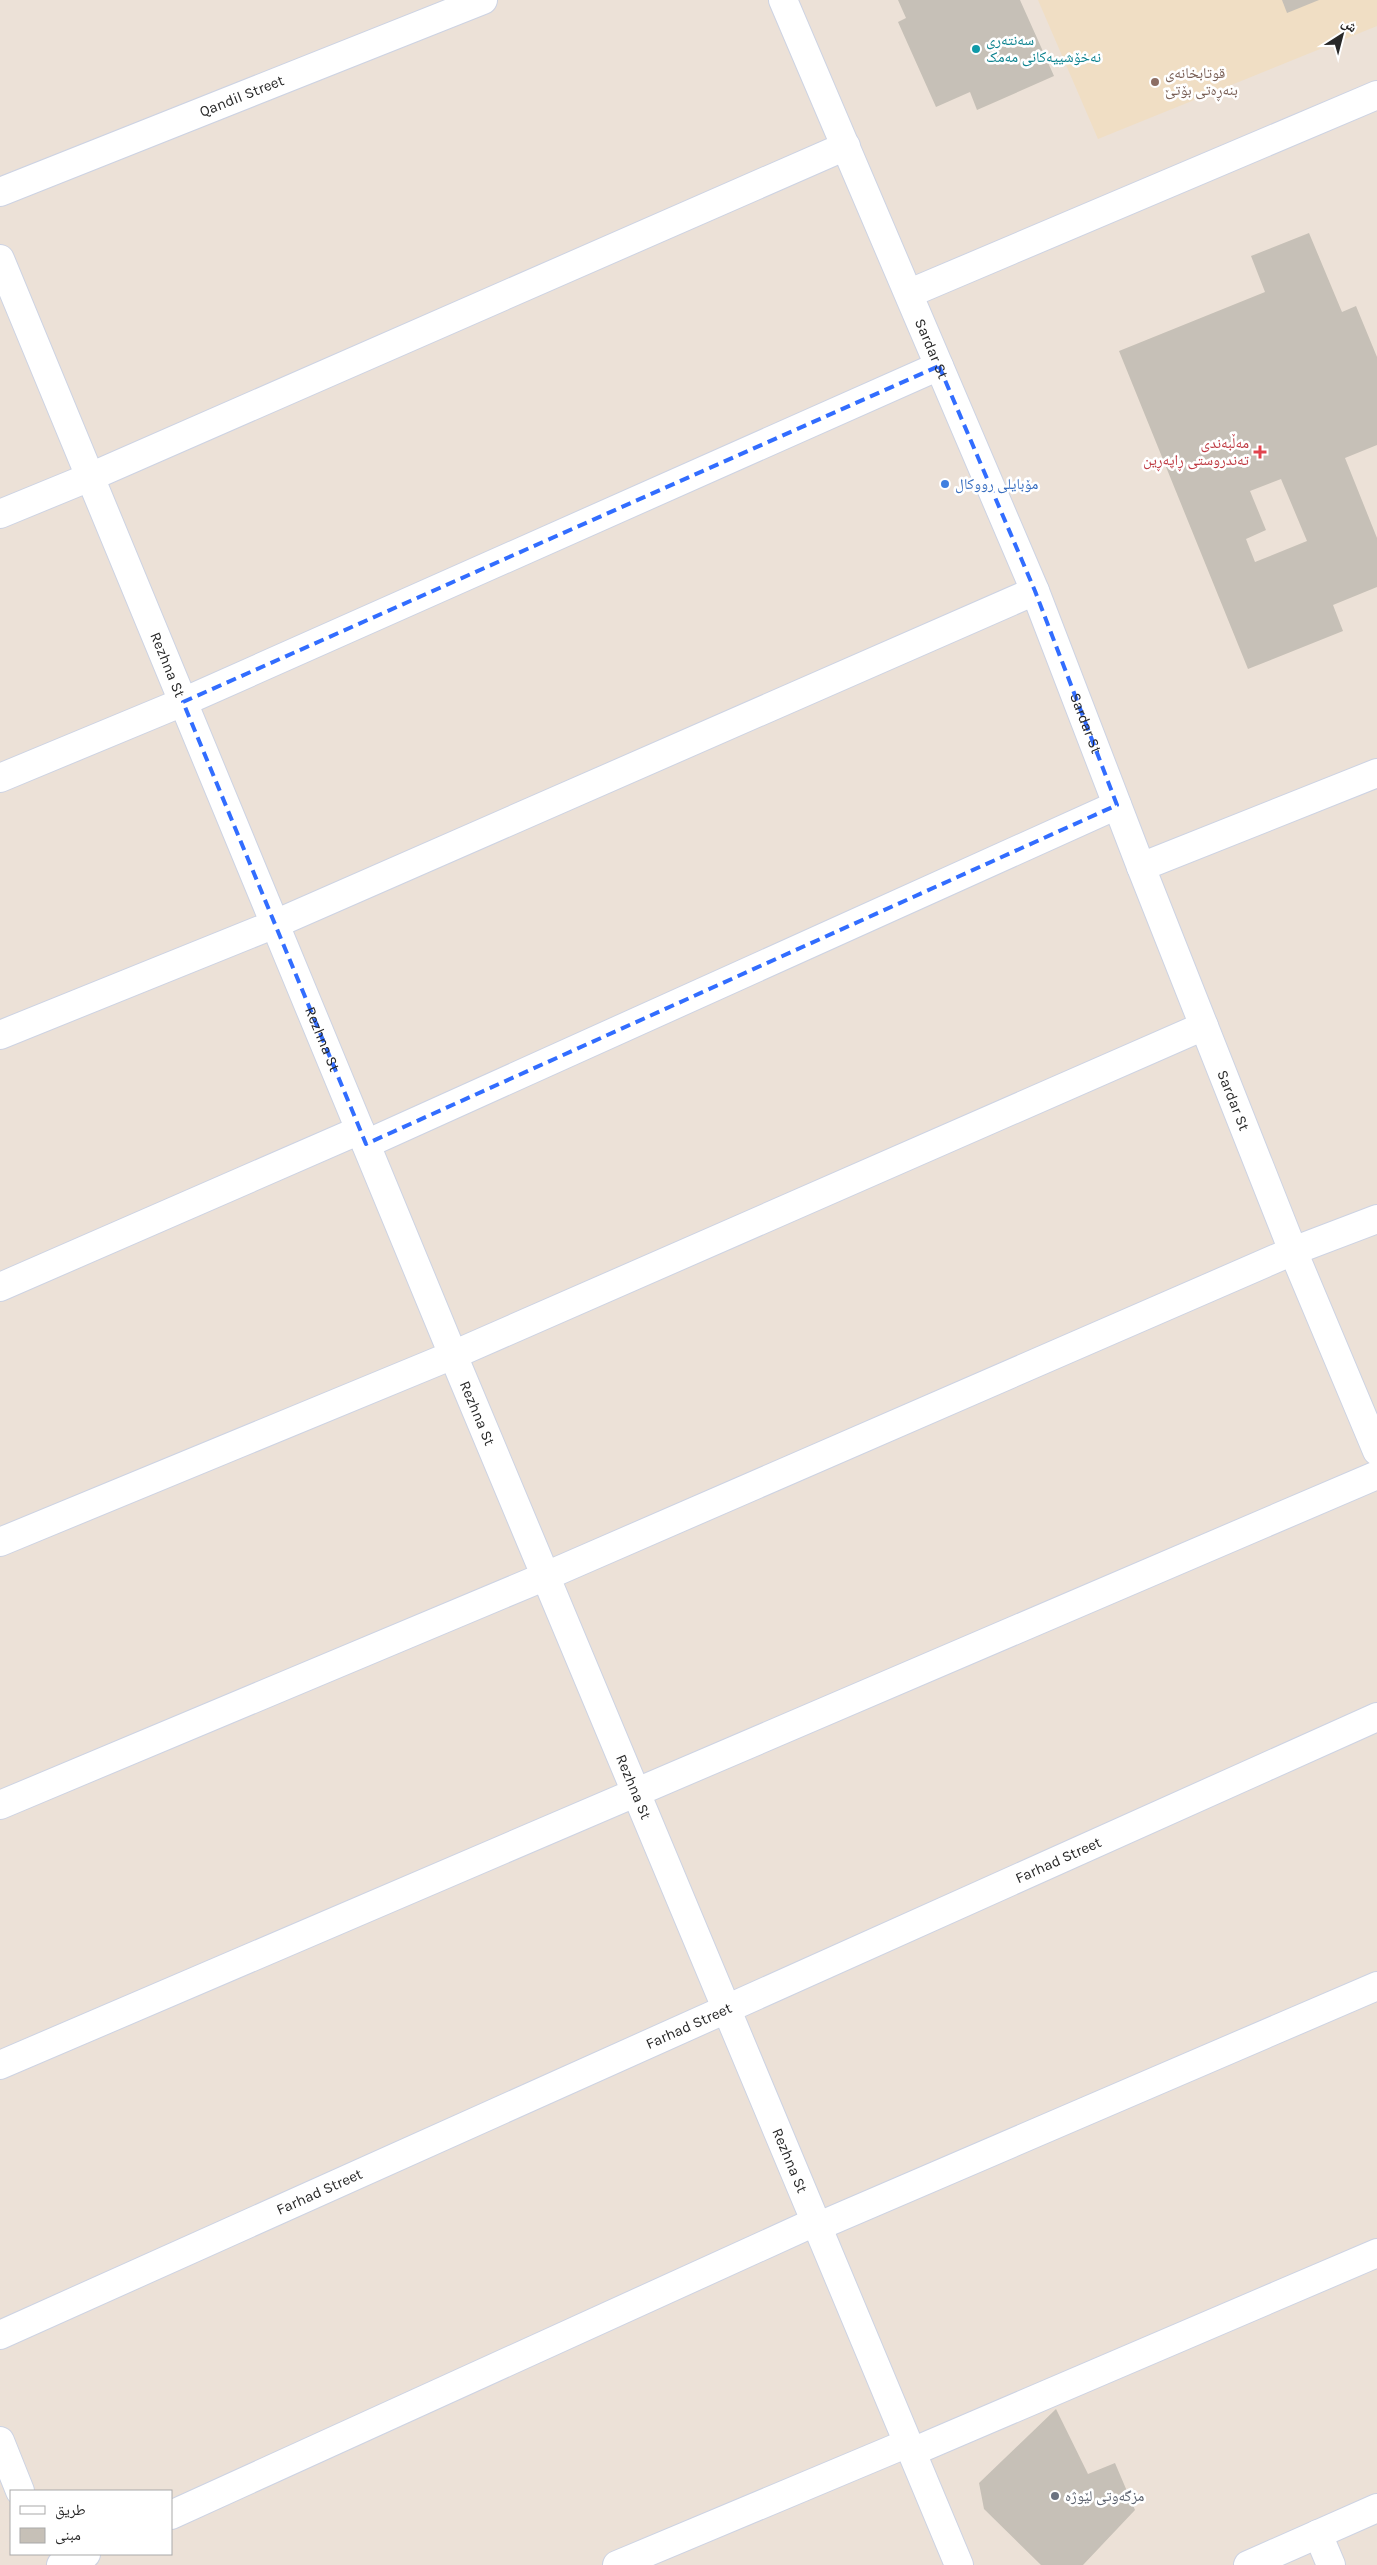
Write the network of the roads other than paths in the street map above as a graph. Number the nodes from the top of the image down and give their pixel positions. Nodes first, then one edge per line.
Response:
1 (483, 0) edge
2 (783, 0) edge
3 (1377, 95) edge
4 (846, 146) junction
5 (0, 192) edge
6 (0, 259) edge
7 (910, 293) junction
8 (939, 366) junction
9 (90, 477) junction
10 (0, 514) edge
11 (1036, 591) junction
12 (183, 702) junction
13 (1377, 773) edge
14 (0, 778) edge
15 (1117, 805) junction
16 (1141, 867) junction
17 (275, 924) junction
18 (1204, 1026) junction
19 (0, 1035) edge
20 (363, 1137) junction
21 (1377, 1219) edge
22 (1293, 1251) junction
23 (0, 1287) edge
24 (453, 1355) junction
25 (1377, 1451) edge
26 (1377, 1475) edge
27 (0, 1542) edge
28 (546, 1576) junction
29 (1377, 1717) edge
30 (636, 1793) junction
31 (0, 1805) edge
32 (1377, 1986) edge
33 (728, 2010) junction
34 (0, 2065) edge
35 (818, 2224) junction
36 (1377, 2253) edge
37 (0, 2335) edge
38 (0, 2441) edge
39 (910, 2448) junction
40 (20, 2490) edge
41 (1377, 2508) edge
42 (172, 2515) edge
43 (1318, 2534) junction
44 (84, 2555) edge
45 (61, 2565) edge
46 (616, 2565) edge
47 (959, 2565) edge
48 (1248, 2565) edge
49 (1331, 2565) edge

1 - 5 street, Qandil Street
2 - 4 street, Sardar St
3 - 7 street
4 - 7 street, Sardar St
4 - 9 street
6 - 9 street, Rezhna St
7 - 8 street, Sardar St
8 - 11 street, Sardar St
8 - 12 street
9 - 10 street
9 - 12 street, Rezhna St
11 - 15 street, Sardar St
11 - 17 street
12 - 14 street
12 - 17 street, Rezhna St
13 - 16 street
15 - 16 street, Sardar St
15 - 20 street
16 - 18 street, Sardar St
17 - 19 street
17 - 20 street, Rezhna St
18 - 22 street, Sardar St
18 - 24 street
20 - 23 street
20 - 24 street, Rezhna St
21 - 22 street
22 - 25 street, Sardar St
22 - 28 street
24 - 27 street
24 - 28 street, Rezhna St
26 - 30 street
28 - 30 street, Rezhna St
28 - 31 street
29 - 33 street, Farhad Street
30 - 33 street, Rezhna St
30 - 34 street
32 - 35 street
33 - 35 street, Rezhna St
33 - 37 street, Farhad Street
35 - 39 street, Rezhna St
35 - 42 street
36 - 39 street
38 - 40 street
39 - 46 street
39 - 47 street, Rezhna St
41 - 43 street
43 - 48 street
43 - 49 street
44 - 45 street

